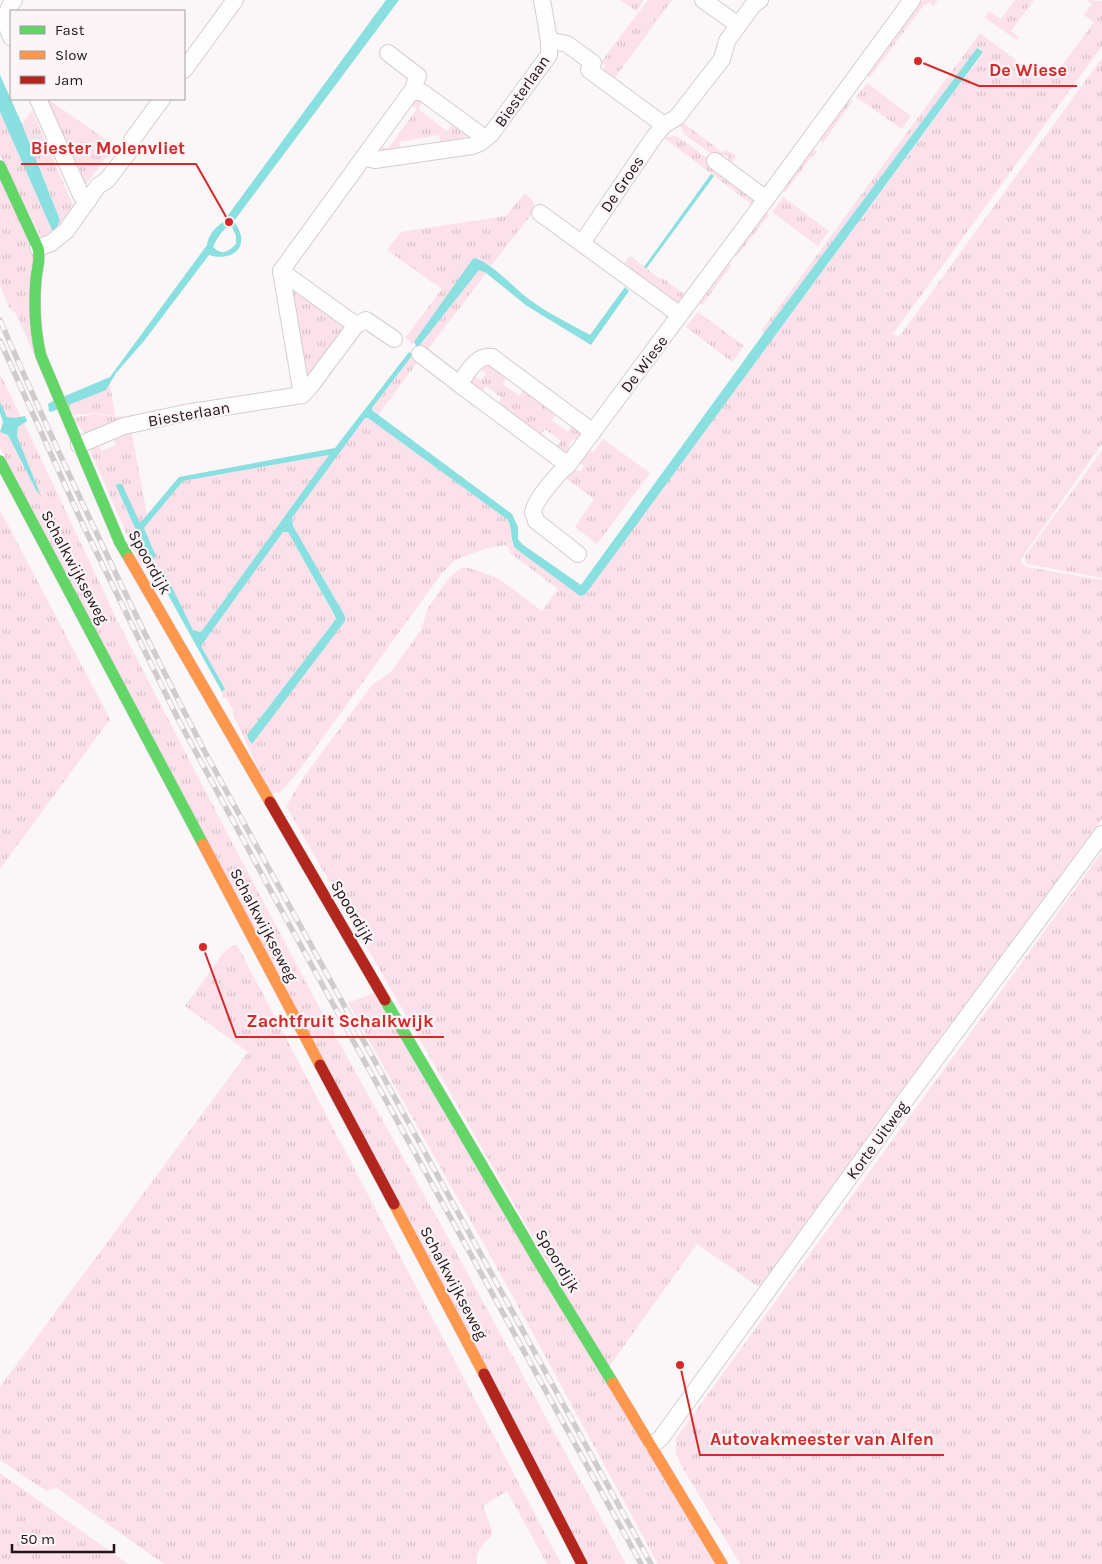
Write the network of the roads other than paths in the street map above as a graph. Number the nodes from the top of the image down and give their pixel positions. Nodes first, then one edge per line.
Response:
1 (14, 0) edge
2 (235, 0) edge
3 (542, 0) edge
4 (703, 0) edge
5 (760, 0) edge
6 (912, 0) edge
7 (738, 25) junction
8 (10, 34) edge
9 (549, 40) junction
10 (388, 53) dead end
11 (185, 69) edge
12 (415, 91) junction
13 (38, 100) edge
14 (161, 100) edge
15 (664, 125) junction
16 (485, 138) junction
17 (364, 157) junction
18 (715, 161) dead end
19 (0, 166) edge
20 (766, 199) junction
21 (88, 201) junction
22 (540, 213) dead end
23 (582, 243) junction
24 (38, 248) junction
25 (280, 271) junction
26 (680, 315) junction
27 (356, 325) junction
28 (394, 339) dead end
29 (420, 354) dead end
30 (460, 384) junction
31 (302, 395) junction
32 (593, 432) junction
33 (79, 445) junction
34 (0, 461) edge
35 (568, 465) junction
36 (578, 554) dead end
37 (1102, 834) edge
38 (652, 1445) junction
39 (582, 1564) edge
40 (722, 1564) edge

1 - 8 street
2 - 11 street
3 - 9 street, Biesterlaan
4 - 7 street
5 - 7 street, De Groes
6 - 20 street, De Wiese
7 - 15 street, De Groes
9 - 15 street, Biesterlaan
9 - 16 street, Biesterlaan
10 - 12 street
12 - 16 street, Biesterlaan
12 - 17 street
13 - 21 street
14 - 21 street
15 - 23 street, De Groes
16 - 17 street, Biesterlaan
17 - 25 street
18 - 20 street
19 - 24 street
20 - 26 street, De Wiese
21 - 24 street
22 - 23 street
23 - 26 street
24 - 33 street, Spoordijk
25 - 27 street
25 - 31 street
26 - 32 street, De Wiese
27 - 28 street
27 - 31 street
29 - 30 street
30 - 32 street
30 - 35 street
31 - 33 street, Biesterlaan
32 - 35 street, De Wiese
33 - 38 street, Spoordijk
34 - 39 street, Schalkwijkseweg
35 - 36 street, De Wiese
37 - 38 street, Korte Uitweg
38 - 40 street, Spoordijk

